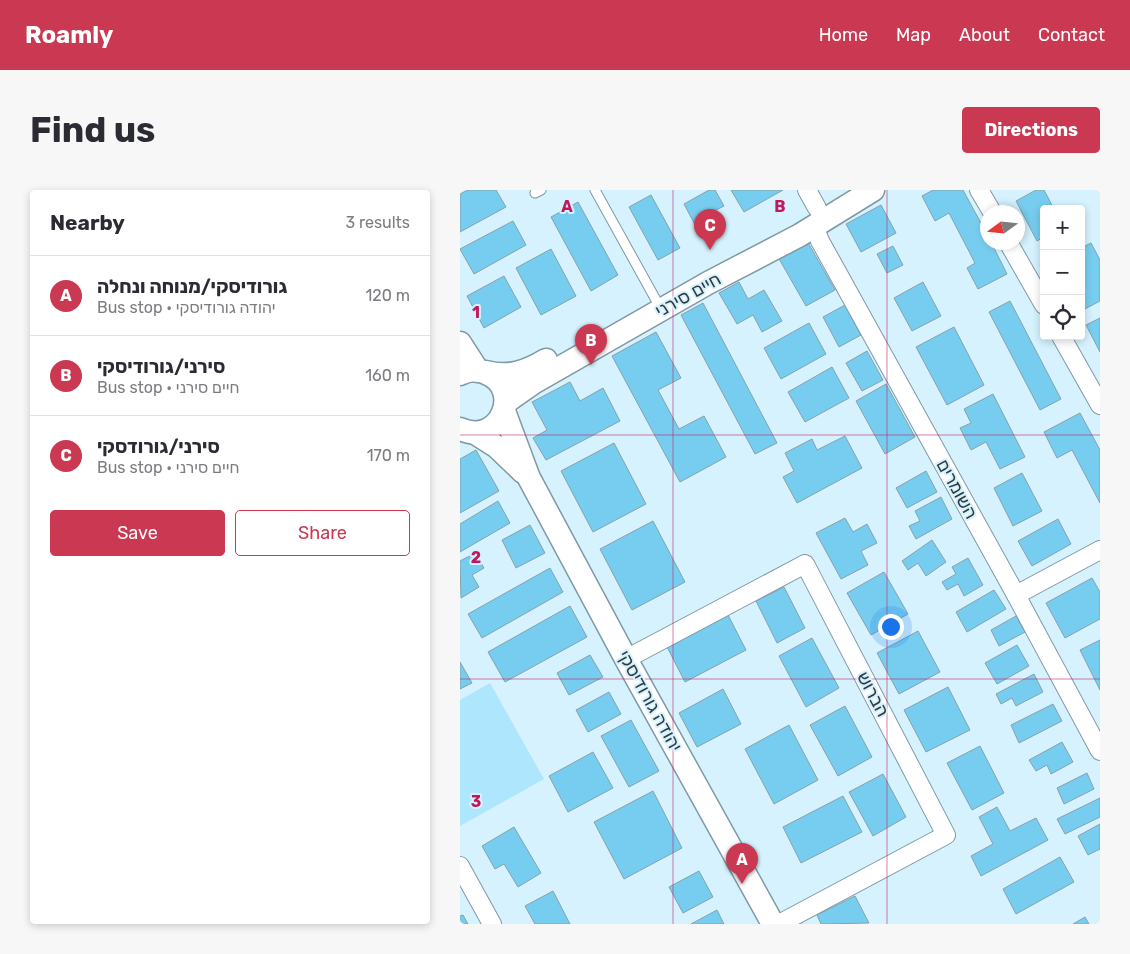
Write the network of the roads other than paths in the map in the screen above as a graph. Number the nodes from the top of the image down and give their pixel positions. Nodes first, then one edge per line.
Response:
1 (594, 190) edge
2 (849, 190) edge
3 (873, 190) edge
4 (979, 190) edge
5 (988, 205) edge
6 (813, 208) edge
7 (1013, 250) edge
8 (1040, 298) edge
9 (656, 300) junction
10 (1063, 340) edge
11 (460, 343) edge
12 (474, 372) edge
13 (1100, 405) edge
14 (505, 407) junction
15 (465, 432) edge
16 (529, 478) junction
17 (1100, 550) edge
18 (1016, 595) junction
19 (626, 659) junction
20 (1100, 752) edge
21 (460, 866) edge
22 (492, 924) edge
23 (773, 924) edge
24 (779, 924) edge

1 - 9 lane
2 - 6 street, חיים סירני
3 - 6 street, חיים סירני
4 - 5 street
6 - 9 street, חיים סירני
6 - 14 street, חיים סירני
6 - 18 street, השומרים
7 - 8 street
9 - 12 street, חיים סירני
10 - 13 street
11 - 12 street
12 - 14 street, יהודה גורודיסקי
14 - 15 street, חיים סירני
14 - 16 street, יהודה גורודיסקי
15 - 16 street, יהודה גורודיסקי
16 - 19 street, יהודה גורודיסקי
17 - 18 street
18 - 20 street, השומרים
19 - 23 street, יהודה גורודיסקי
19 - 24 street, הברוש
21 - 22 street

